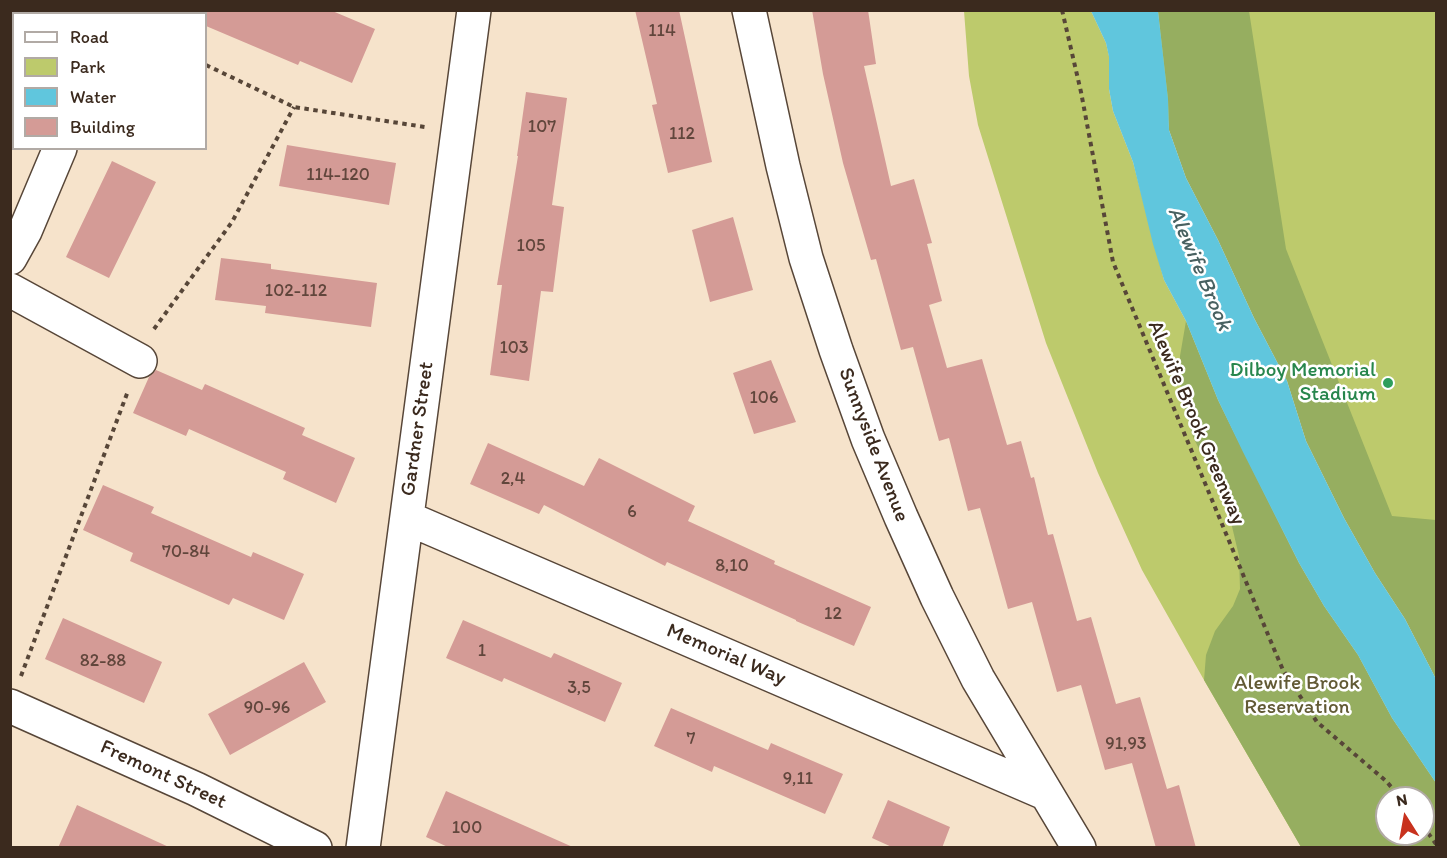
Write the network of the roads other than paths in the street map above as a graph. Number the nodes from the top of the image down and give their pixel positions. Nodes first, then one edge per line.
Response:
1 (474, 10) edge
2 (749, 10) edge
3 (59, 150) edge
4 (10, 258) edge
5 (10, 290) edge
6 (140, 361) road end
7 (406, 518) junction
8 (15, 694) edge
9 (1045, 792) junction
10 (315, 848) edge
11 (363, 848) edge
12 (1079, 848) edge

1 - 7 street, Gardner Street
2 - 9 street, Sunnyside Avenue
3 - 4 street
5 - 6 street
7 - 9 street, Memorial Way
7 - 11 street, Gardner Street
8 - 10 street, Fremont Street
9 - 12 street, Sunnyside Avenue

